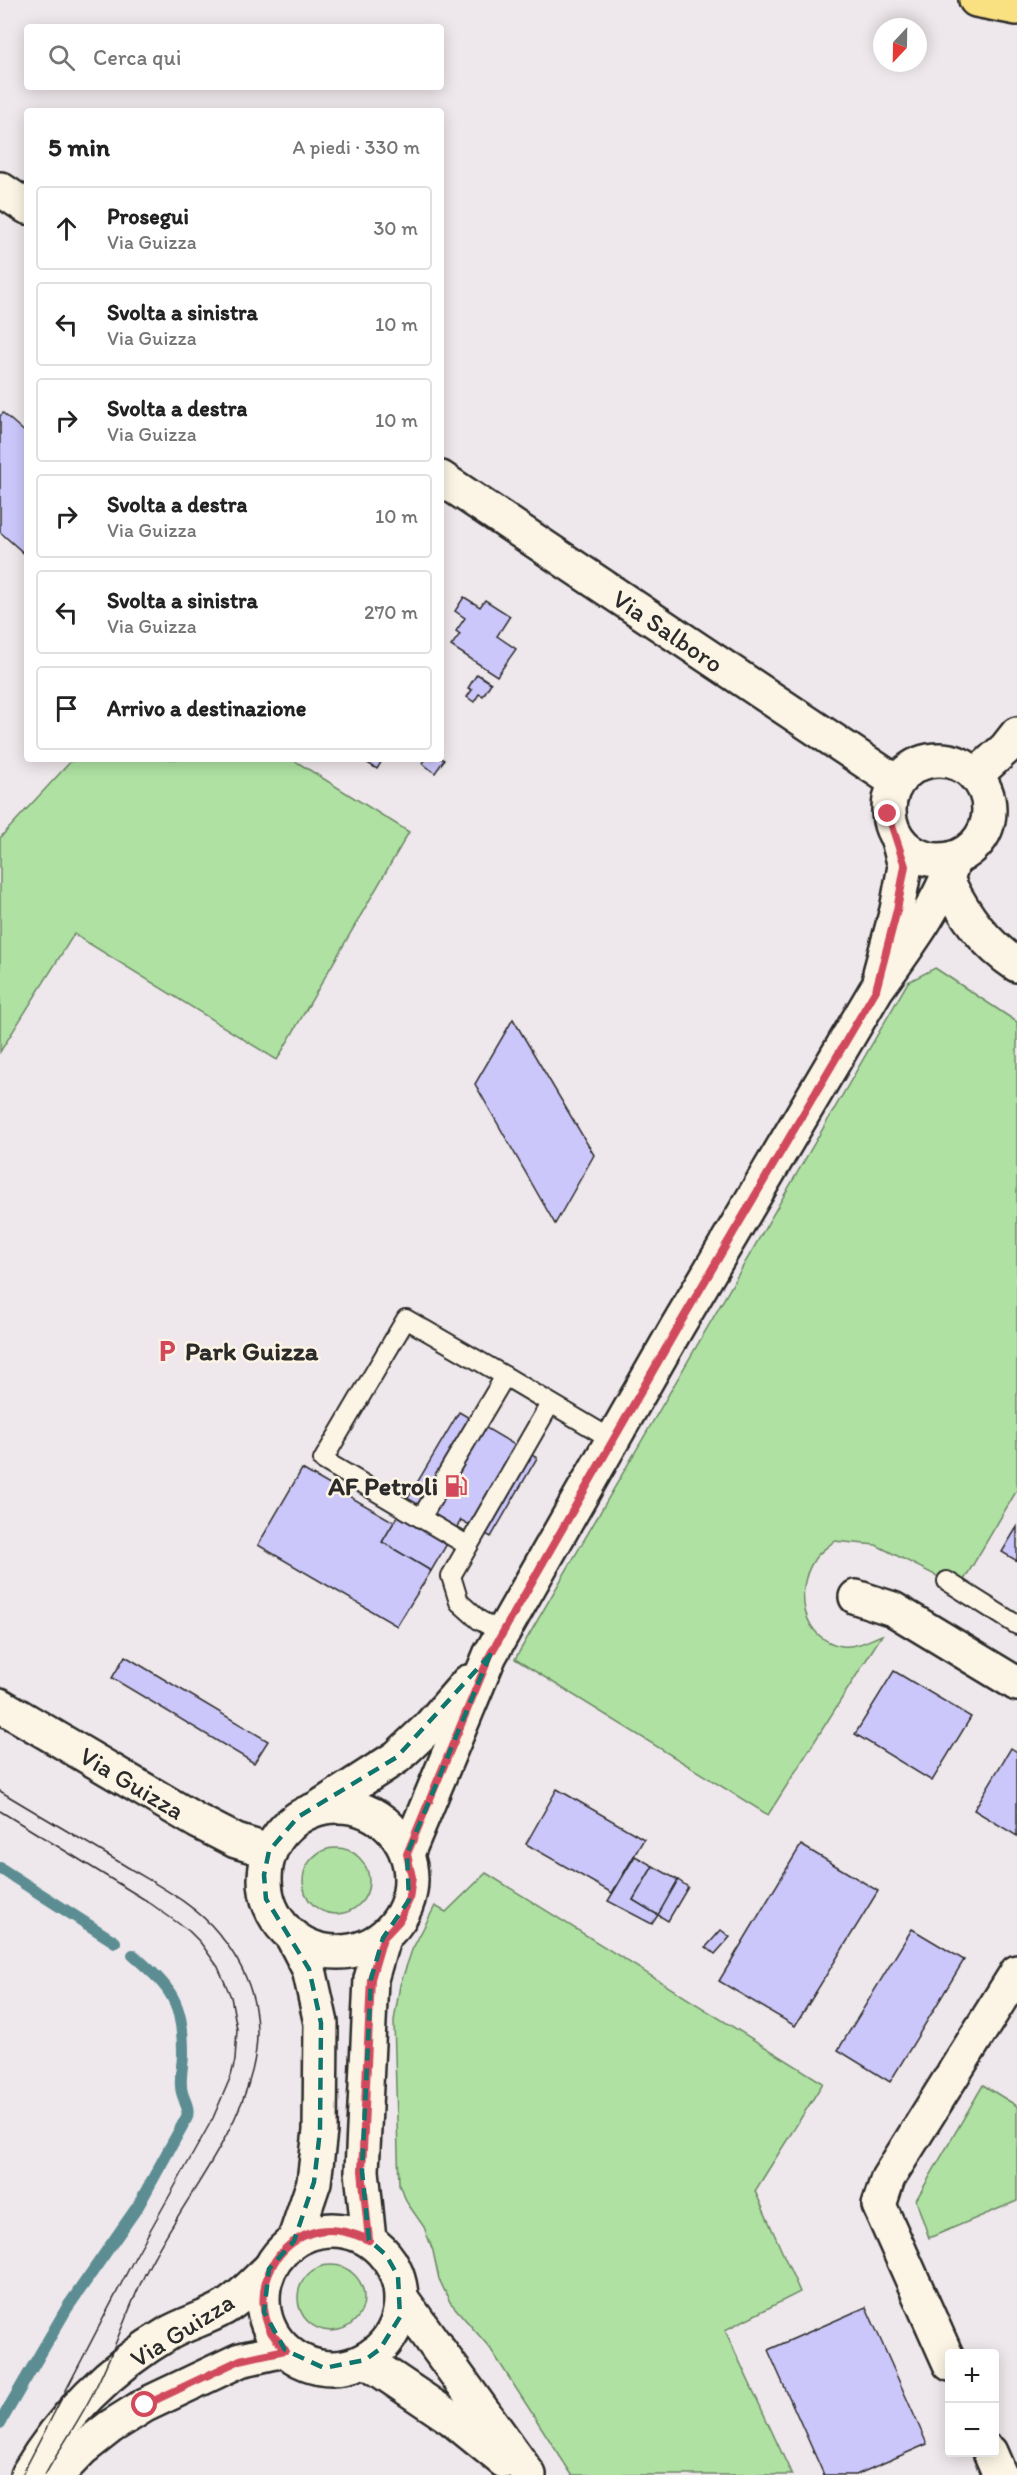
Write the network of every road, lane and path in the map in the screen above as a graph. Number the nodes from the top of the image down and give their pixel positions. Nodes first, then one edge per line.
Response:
1 (976, 0) edge
2 (1017, 8) edge
3 (0, 189) edge
4 (24, 205) edge
5 (444, 480) edge
6 (1017, 734) edge
7 (975, 776) junction
8 (896, 782) junction
9 (898, 840) junction
10 (951, 870) junction
11 (1017, 965) edge
12 (876, 990) junction
13 (505, 1377) junction
14 (550, 1404) junction
15 (613, 1440) junction
16 (421, 1518) junction
17 (468, 1545) junction
18 (947, 1581) dead end
19 (856, 1597) dead end
20 (1017, 1625) edge
21 (496, 1644) junction
22 (1017, 1684) edge
23 (0, 1705) edge
24 (318, 1808) junction
25 (269, 1851) junction
26 (407, 1854) junction
27 (293, 1938) junction
28 (383, 1938) junction
29 (1017, 1971) edge
30 (369, 2240) junction
31 (294, 2241) junction
32 (269, 2269) junction
33 (402, 2299) junction
34 (285, 2350) junction
35 (945, 2353) edge
36 (365, 2360) junction
37 (992, 2457) edge
38 (27, 2475) edge
39 (57, 2475) edge
40 (522, 2475) edge
41 (529, 2475) edge
42 (1000, 2475) edge

1 - 2 highway
3 - 4 main road
5 - 8 main road, Via Salboro
6 - 7 main road
7 - 8 main road
7 - 10 main road, Via Guizza
8 - 9 main road, Via Guizza
9 - 10 main road
9 - 12 main road, Via Guizza
10 - 11 main road
10 - 12 main road, Via Guizza
12 - 15 main road, Via Guizza
13 - 14 lane
13 - 16 lane
13 - 16 lane
14 - 15 lane
14 - 17 lane
15 - 21 main road, Via Guizza
16 - 17 lane
17 - 21 lane
18 - 20 lane
19 - 22 main road
21 - 24 main road, Via Guizza
21 - 26 main road, Via Guizza
23 - 25 main road, Via Guizza
24 - 25 main road, Via Guizza
24 - 26 main road, Via Guizza
25 - 27 main road, Via Guizza
26 - 28 main road, Via Guizza
27 - 28 main road, Via Guizza
27 - 31 main road, Via Guizza
28 - 30 main road, Via Guizza
29 - 35 main road
30 - 31 main road, Via Guizza
30 - 33 main road, Via Guizza
31 - 32 main road, Via Guizza
32 - 34 main road, Via Guizza
32 - 38 main road, Via Guizza
33 - 36 main road, Via Guizza
33 - 41 main road
34 - 36 main road, Via Guizza
34 - 39 main road, Via Guizza
36 - 40 main road
37 - 42 main road

